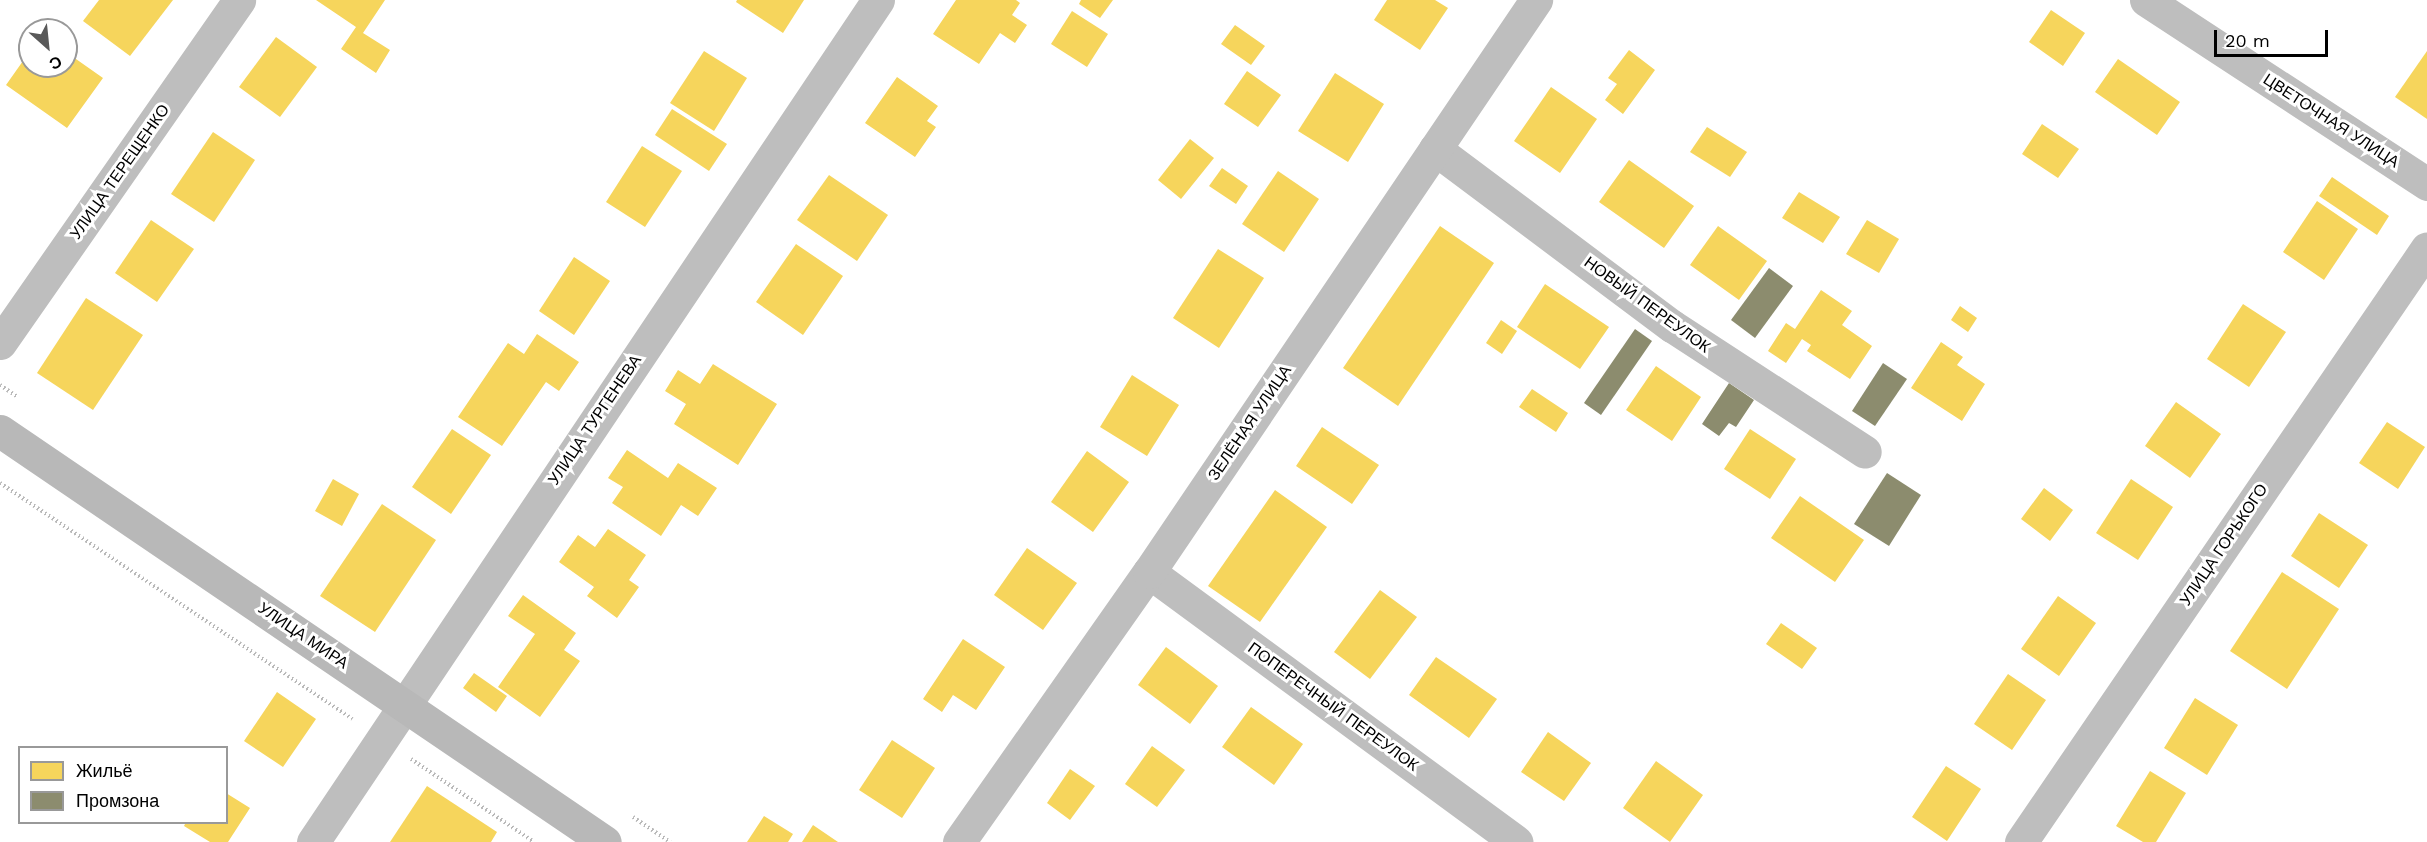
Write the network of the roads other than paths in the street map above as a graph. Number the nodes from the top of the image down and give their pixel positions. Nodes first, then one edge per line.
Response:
1 (239, 0) edge
2 (878, 0) edge
3 (1536, 0) edge
4 (2146, 0) edge
5 (1435, 149) junction
6 (2427, 184) edge
7 (2427, 248) edge
8 (0, 343) edge
9 (0, 431) edge
10 (1865, 452) dead end
11 (1149, 572) junction
12 (403, 704) junction
13 (313, 842) edge
14 (605, 842) edge
15 (959, 842) edge
16 (1517, 842) edge
17 (2021, 842) edge

1 - 8 street, УЛИЦА ТЕРЕЩЕНКО
2 - 12 street, УЛИЦА ТУРГЕНЕВА
3 - 5 street, ЗЕЛЁНАЯ УЛИЦА
4 - 6 street, ЦВЕТОЧНАЯ УЛИЦА
5 - 10 street, НОВЫЙ ПЕРЕУЛОК
5 - 11 street, ЗЕЛЁНАЯ УЛИЦА
7 - 17 street, УЛИЦА ГОРЬКОГО
9 - 12 main road, УЛИЦА МИРА
11 - 15 street, ЗЕЛЁНАЯ УЛИЦА
11 - 16 street, ПОПЕРЕЧНЫЙ ПЕРЕУЛОК
12 - 13 street, УЛИЦА ТУРГЕНЕВА
12 - 14 main road, УЛИЦА МИРА

